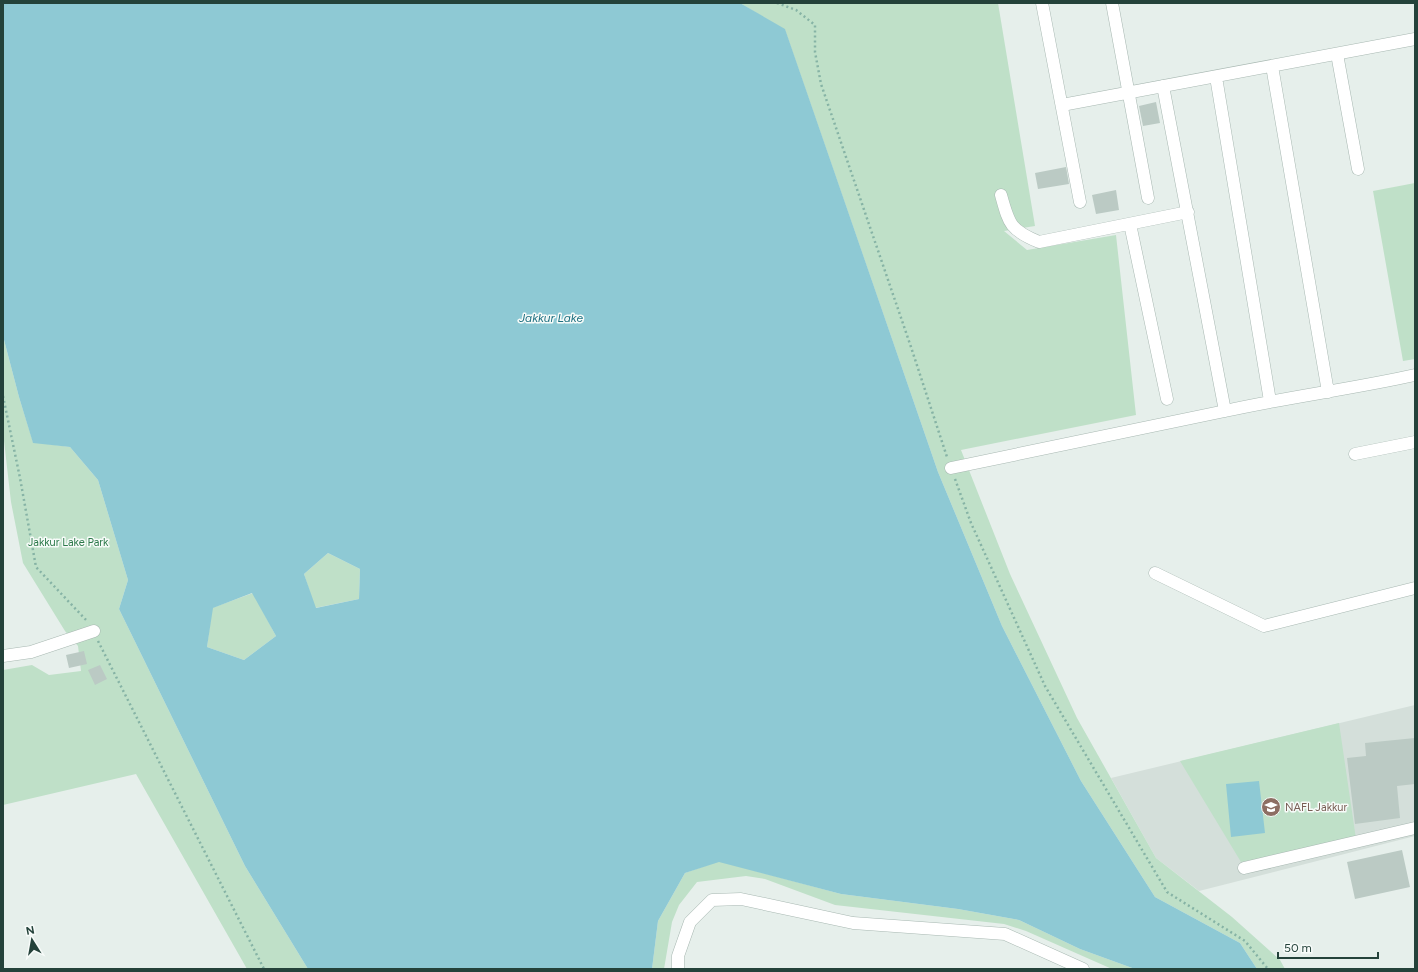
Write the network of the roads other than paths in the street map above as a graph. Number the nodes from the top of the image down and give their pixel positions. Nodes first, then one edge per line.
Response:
1 (1042, 3) edge
2 (1112, 3) edge
3 (1415, 39) edge
4 (1337, 54) junction
5 (1272, 66) junction
6 (1216, 77) junction
7 (1163, 86) junction
8 (1129, 93) junction
9 (1062, 106) junction
10 (1358, 168) dead end
11 (1001, 195) dead end
12 (1148, 198) dead end
13 (1080, 202) dead end
14 (1188, 212) junction
15 (1130, 224) junction
16 (1415, 375) edge
17 (1328, 392) junction
18 (1167, 399) dead end
19 (1270, 401) junction
20 (1225, 411) junction
21 (1415, 442) edge
22 (1355, 454) dead end
23 (951, 468) road end
24 (1155, 573) dead end
25 (1415, 588) edge
26 (94, 631) road end
27 (3, 656) edge
28 (1415, 828) edge
29 (1244, 868) dead end
30 (678, 969) edge
31 (1083, 969) edge

1 - 9 street
2 - 8 street
3 - 4 street
4 - 5 street
4 - 10 street
5 - 6 street
5 - 17 street
6 - 7 street
6 - 19 street
7 - 8 street
7 - 14 street
8 - 9 street
8 - 12 street
9 - 13 street
11 - 15 street
14 - 15 street
14 - 20 street
15 - 18 street
16 - 17 street
17 - 19 street
19 - 20 street
20 - 23 street
21 - 22 street
24 - 25 street
26 - 27 street
28 - 29 street
30 - 31 street

